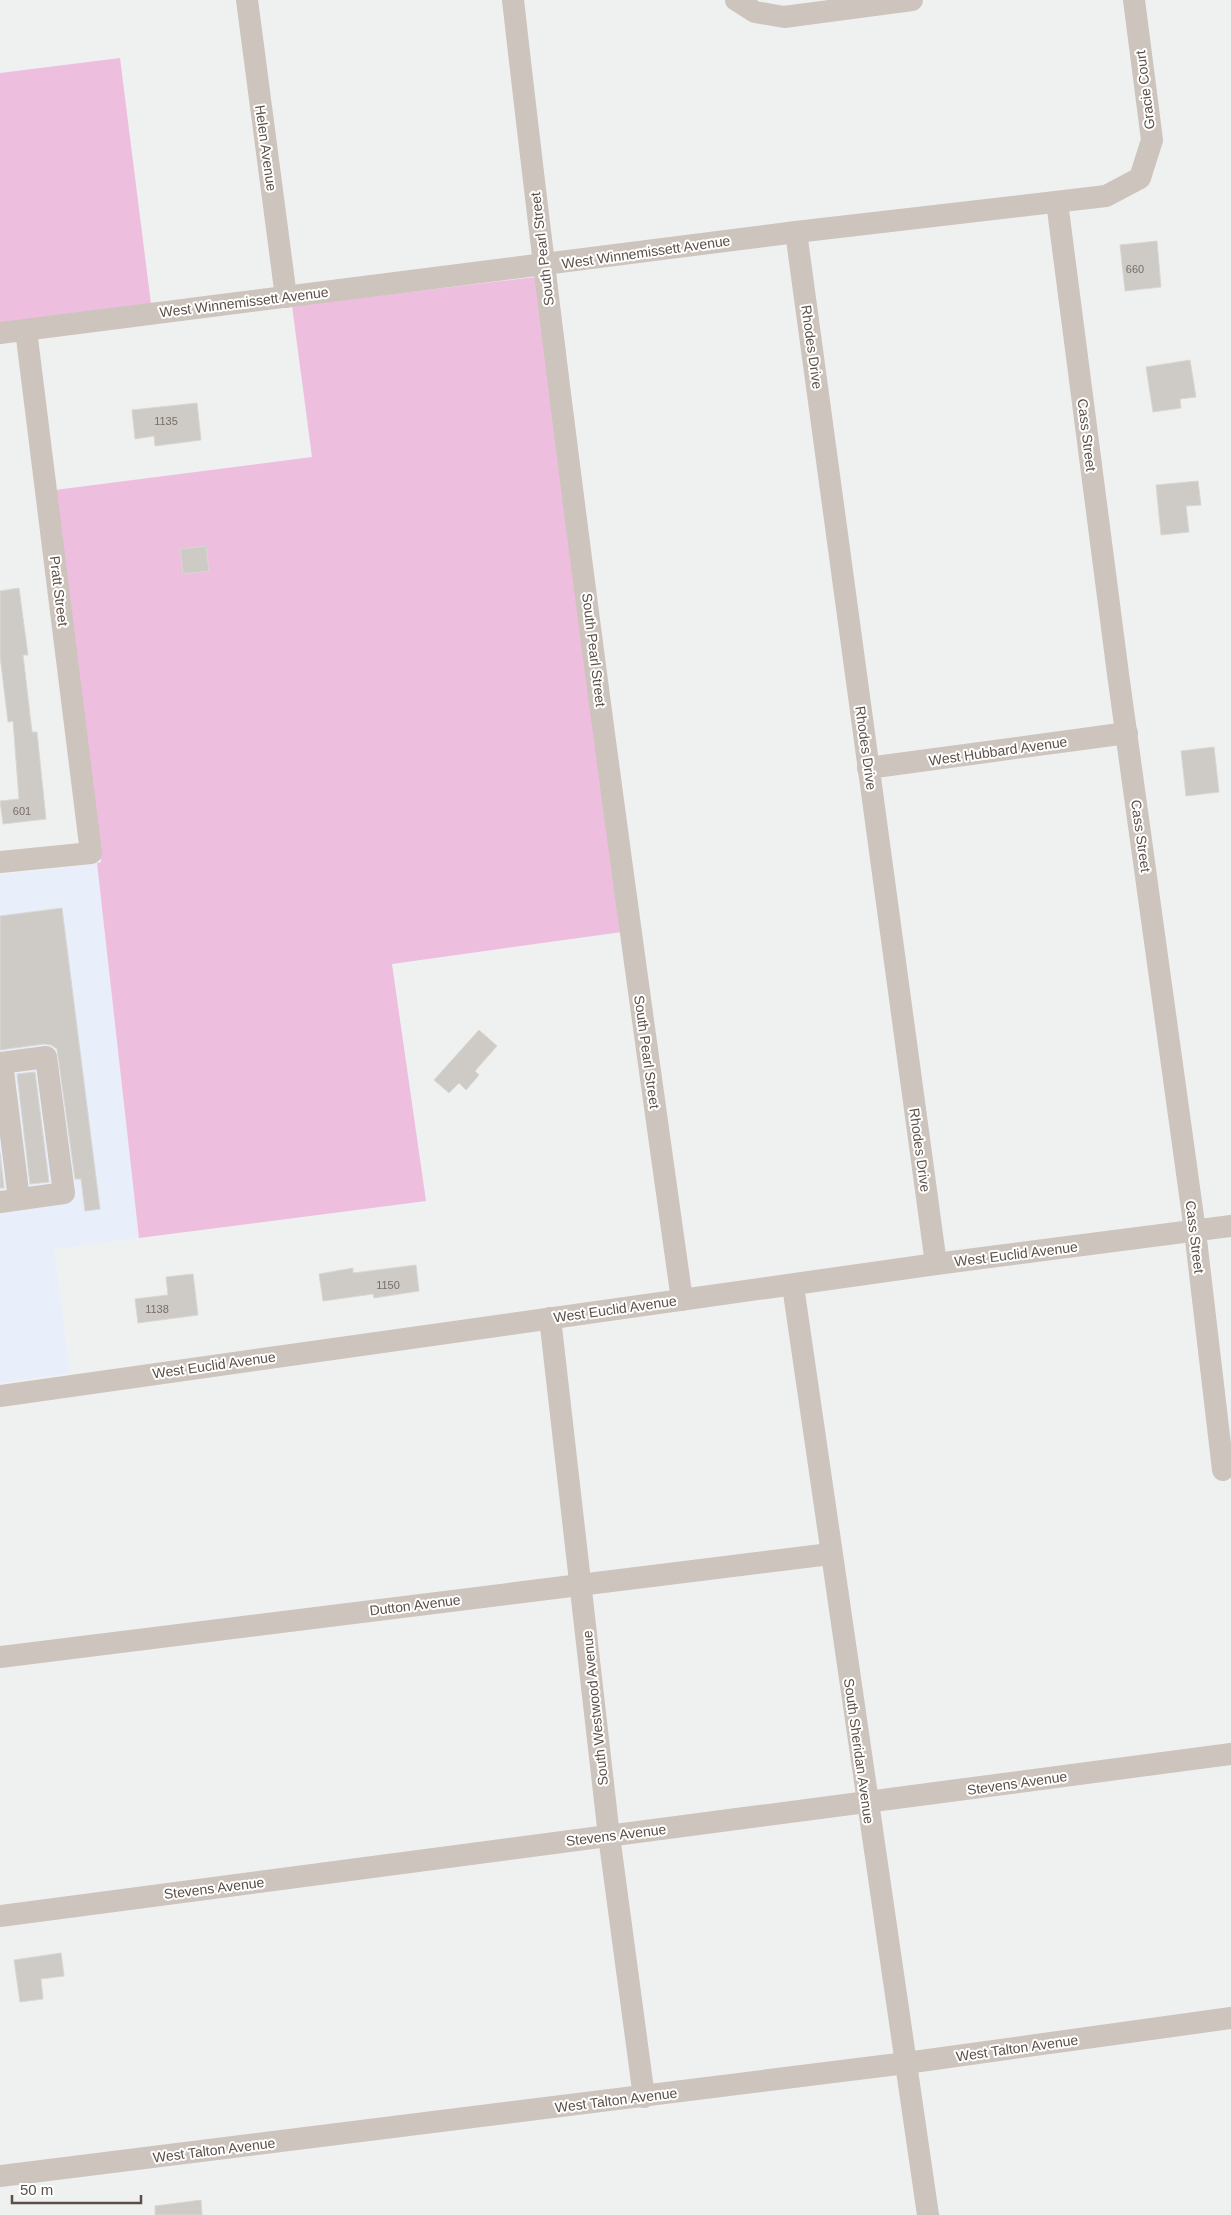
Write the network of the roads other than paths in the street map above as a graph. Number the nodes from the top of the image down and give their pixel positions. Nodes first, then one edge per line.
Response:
1 (247, 0) edge
2 (513, 0) edge
3 (736, 0) edge
4 (912, 0) edge
5 (1134, 0) edge
6 (1140, 178) joint
7 (1057, 202) junction
8 (796, 232) junction
9 (543, 266) junction
10 (286, 297) junction
11 (26, 330) junction
12 (0, 333) edge
13 (1127, 733) junction
14 (868, 768) junction
15 (0, 862) edge
16 (1, 1063) edge
17 (9, 1200) edge
18 (1231, 1226) edge
19 (1195, 1231) junction
20 (936, 1264) junction
21 (793, 1286) junction
22 (682, 1300) junction
23 (550, 1318) junction
24 (0, 1396) edge
25 (1223, 1470) dead end
26 (830, 1554) junction
27 (581, 1584) junction
28 (0, 1657) edge
29 (1231, 1754) edge
30 (867, 1803) junction
31 (609, 1836) junction
32 (0, 1916) edge
33 (1231, 2018) edge
34 (906, 2063) junction
35 (644, 2097) junction
36 (0, 2176) edge
37 (928, 2215) edge

1 - 10 street, Helen Avenue
2 - 9 street, South Pearl Street
3 - 4 street
5 - 6 street, Gracie Court
6 - 7 street, West Winnemissett Avenue
7 - 8 street, West Winnemissett Avenue
7 - 13 street, Cass Street
8 - 9 street, West Winnemissett Avenue
8 - 14 street, Rhodes Drive
9 - 10 street, West Winnemissett Avenue
9 - 22 street, South Pearl Street
10 - 11 street, West Winnemissett Avenue
11 - 12 street, West Winnemissett Avenue
11 - 15 street, Pratt Street
13 - 14 street, West Hubbard Avenue
13 - 19 street, Cass Street
14 - 20 street, Rhodes Drive
16 - 17 street
16 - 17 street
18 - 19 street, West Euclid Avenue
19 - 20 street, West Euclid Avenue
19 - 25 street, Cass Street
20 - 21 street, West Euclid Avenue
21 - 22 street, West Euclid Avenue
21 - 26 street, South Sheridan Avenue
22 - 23 street, West Euclid Avenue
23 - 24 street, West Euclid Avenue
23 - 27 street, South Westwood Avenue
26 - 27 street, Dutton Avenue
26 - 30 street, South Sheridan Avenue
27 - 28 street, Dutton Avenue
27 - 31 street, South Westwood Avenue
29 - 30 street, Stevens Avenue
30 - 31 street, Stevens Avenue
30 - 34 street, South Sheridan Avenue
31 - 32 street, Stevens Avenue
31 - 35 street, South Westwood Avenue
33 - 34 street, West Talton Avenue
34 - 35 street, West Talton Avenue
34 - 37 street, South Sheridan Avenue
35 - 36 street, West Talton Avenue

